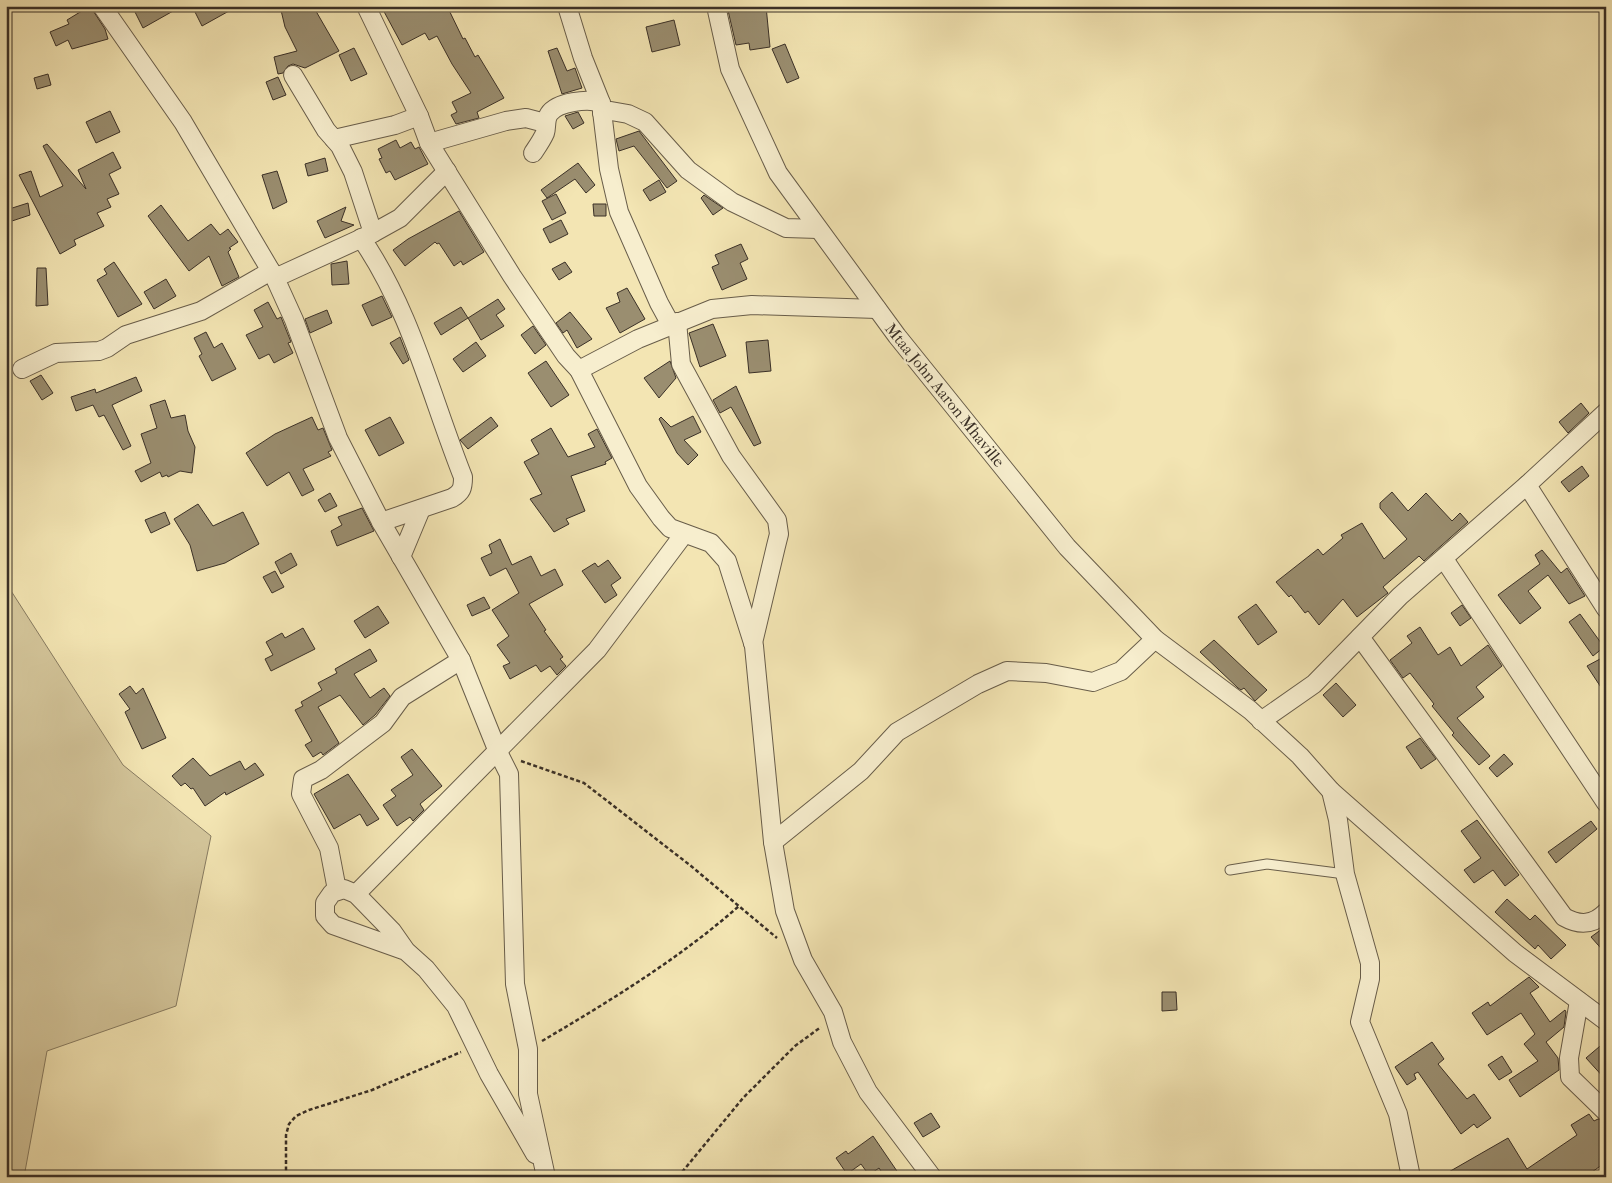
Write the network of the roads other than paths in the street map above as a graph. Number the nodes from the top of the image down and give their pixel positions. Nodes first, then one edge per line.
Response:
1 (102, 6) edge
2 (366, 6) edge
3 (568, 6) edge
4 (716, 6) edge
5 (293, 75) dead end
6 (601, 108) junction
7 (419, 116) junction
8 (545, 123) junction
9 (334, 139) junction
10 (429, 143) junction
11 (533, 153) dead end
12 (447, 172) junction
13 (818, 229) junction
14 (367, 236) junction
15 (273, 275) junction
16 (877, 309) junction
17 (674, 324) junction
18 (22, 369) dead end
19 (579, 370) junction
20 (1606, 412) edge
21 (1527, 485) junction
22 (421, 509) junction
23 (381, 522) junction
24 (684, 534) junction
25 (401, 557) junction
26 (1444, 559) junction
27 (1606, 609) edge
28 (1360, 637) junction
29 (1155, 639) junction
30 (753, 643) junction
31 (462, 660) junction
32 (1261, 721) junction
33 (498, 752) junction
34 (1331, 790) junction
35 (1606, 803) edge
36 (773, 842) junction
37 (1230, 870) dead end
38 (1345, 874) junction
39 (338, 890) junction
40 (356, 894) junction
41 (1606, 912) edge
42 (406, 951) junction
43 (1579, 1001) junction
44 (1606, 1021) edge
45 (1606, 1112) edge
46 (544, 1172) edge
47 (932, 1177) edge
48 (1411, 1177) edge

1 - 15 street
2 - 7 street
3 - 6 street
4 - 13 street, Mtaa John Aaron Mhaville
5 - 9 street
6 - 8 street
6 - 13 street
6 - 17 street
7 - 9 street
7 - 10 street
8 - 10 street
8 - 11 street
9 - 14 street
10 - 12 street
12 - 14 street
12 - 19 street
13 - 16 street, Mtaa John Aaron Mhaville
14 - 15 street
14 - 22 street
15 - 18 street
15 - 23 street
16 - 17 street
16 - 29 street, Mtaa John Aaron Mhaville
17 - 19 street
17 - 30 street
19 - 24 street
20 - 21 street
21 - 26 street
21 - 27 street
22 - 23 street
22 - 25 street
23 - 25 street
24 - 30 street
24 - 33 street
25 - 31 street
26 - 28 street
26 - 35 street
28 - 32 street
28 - 41 street
29 - 32 street, Mtaa John Aaron Mhaville
29 - 36 street
30 - 36 street
31 - 33 street
31 - 39 street
32 - 34 street, Mtaa John Aaron Mhaville
33 - 40 street
33 - 46 street
34 - 38 street
34 - 43 street, Mtaa John Aaron Mhaville
36 - 47 street
37 - 38 lane
38 - 48 street
39 - 40 street
39 - 42 street
40 - 42 street
42 - 46 street
43 - 44 street, Mtaa John Aaron Mhaville
43 - 45 street

